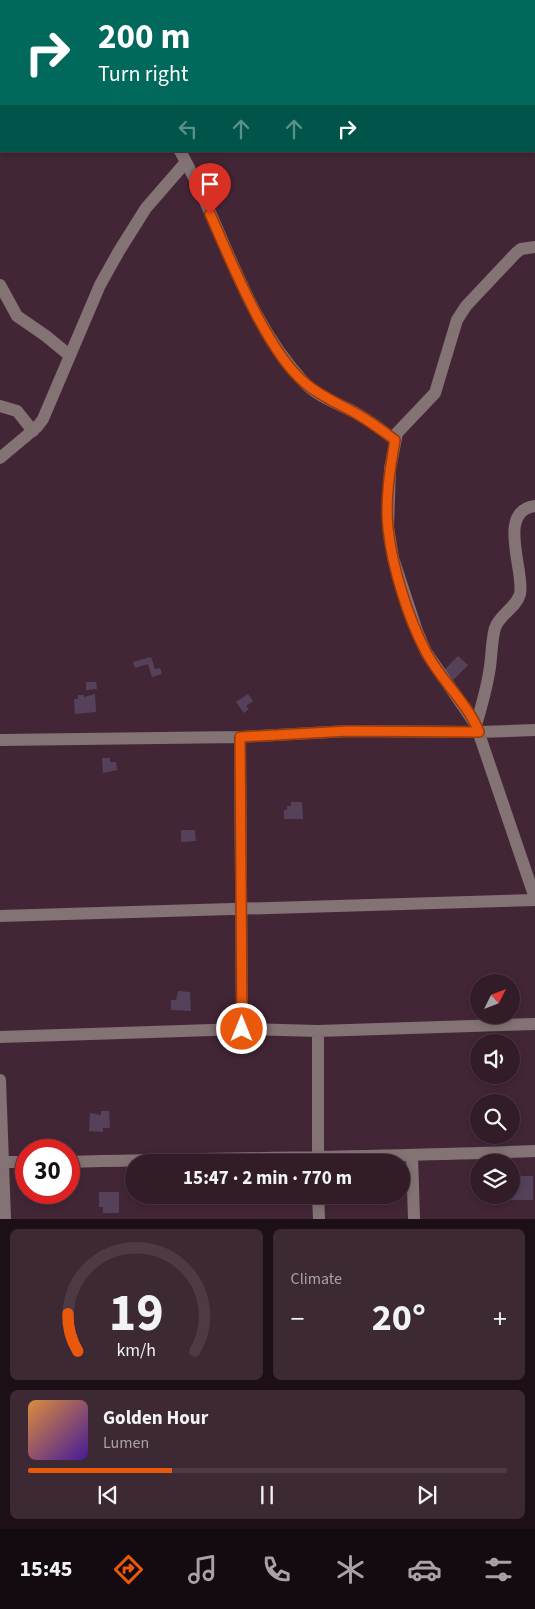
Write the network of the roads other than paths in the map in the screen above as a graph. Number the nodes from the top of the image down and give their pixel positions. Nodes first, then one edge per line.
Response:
1 (183, 157) edge
2 (535, 246) edge
3 (0, 285) edge
4 (69, 355) junction
5 (0, 406) edge
6 (33, 430) junction
7 (395, 440) junction
8 (0, 458) edge
9 (535, 506) edge
10 (477, 729) junction
11 (535, 730) edge
12 (240, 737) junction
13 (0, 740) edge
14 (535, 899) edge
15 (241, 909) junction
16 (0, 916) edge
17 (535, 1024) edge
18 (242, 1029) junction
19 (318, 1031) junction
20 (0, 1037) edge
21 (0, 1080) edge
22 (535, 1151) edge
23 (318, 1154) edge
24 (412, 1156) joint
25 (125, 1160) edge
26 (1, 1162) edge
27 (15, 1162) edge
28 (80, 1162) edge
29 (318, 1204) edge
30 (4, 1219) edge
31 (319, 1219) edge
32 (414, 1219) edge

1 - 4 street
1 - 7 street
2 - 7 street
3 - 4 street
4 - 6 street
5 - 6 street
6 - 8 street
7 - 10 street
9 - 10 street
10 - 11 street
10 - 12 street
10 - 14 street
12 - 13 street
12 - 15 street
14 - 15 street
15 - 16 street
15 - 18 street
17 - 19 street
18 - 19 street
18 - 20 street
19 - 23 street
21 - 26 street
22 - 24 street
24 - 32 street
25 - 28 street
26 - 27 street
26 - 30 street
29 - 31 street

